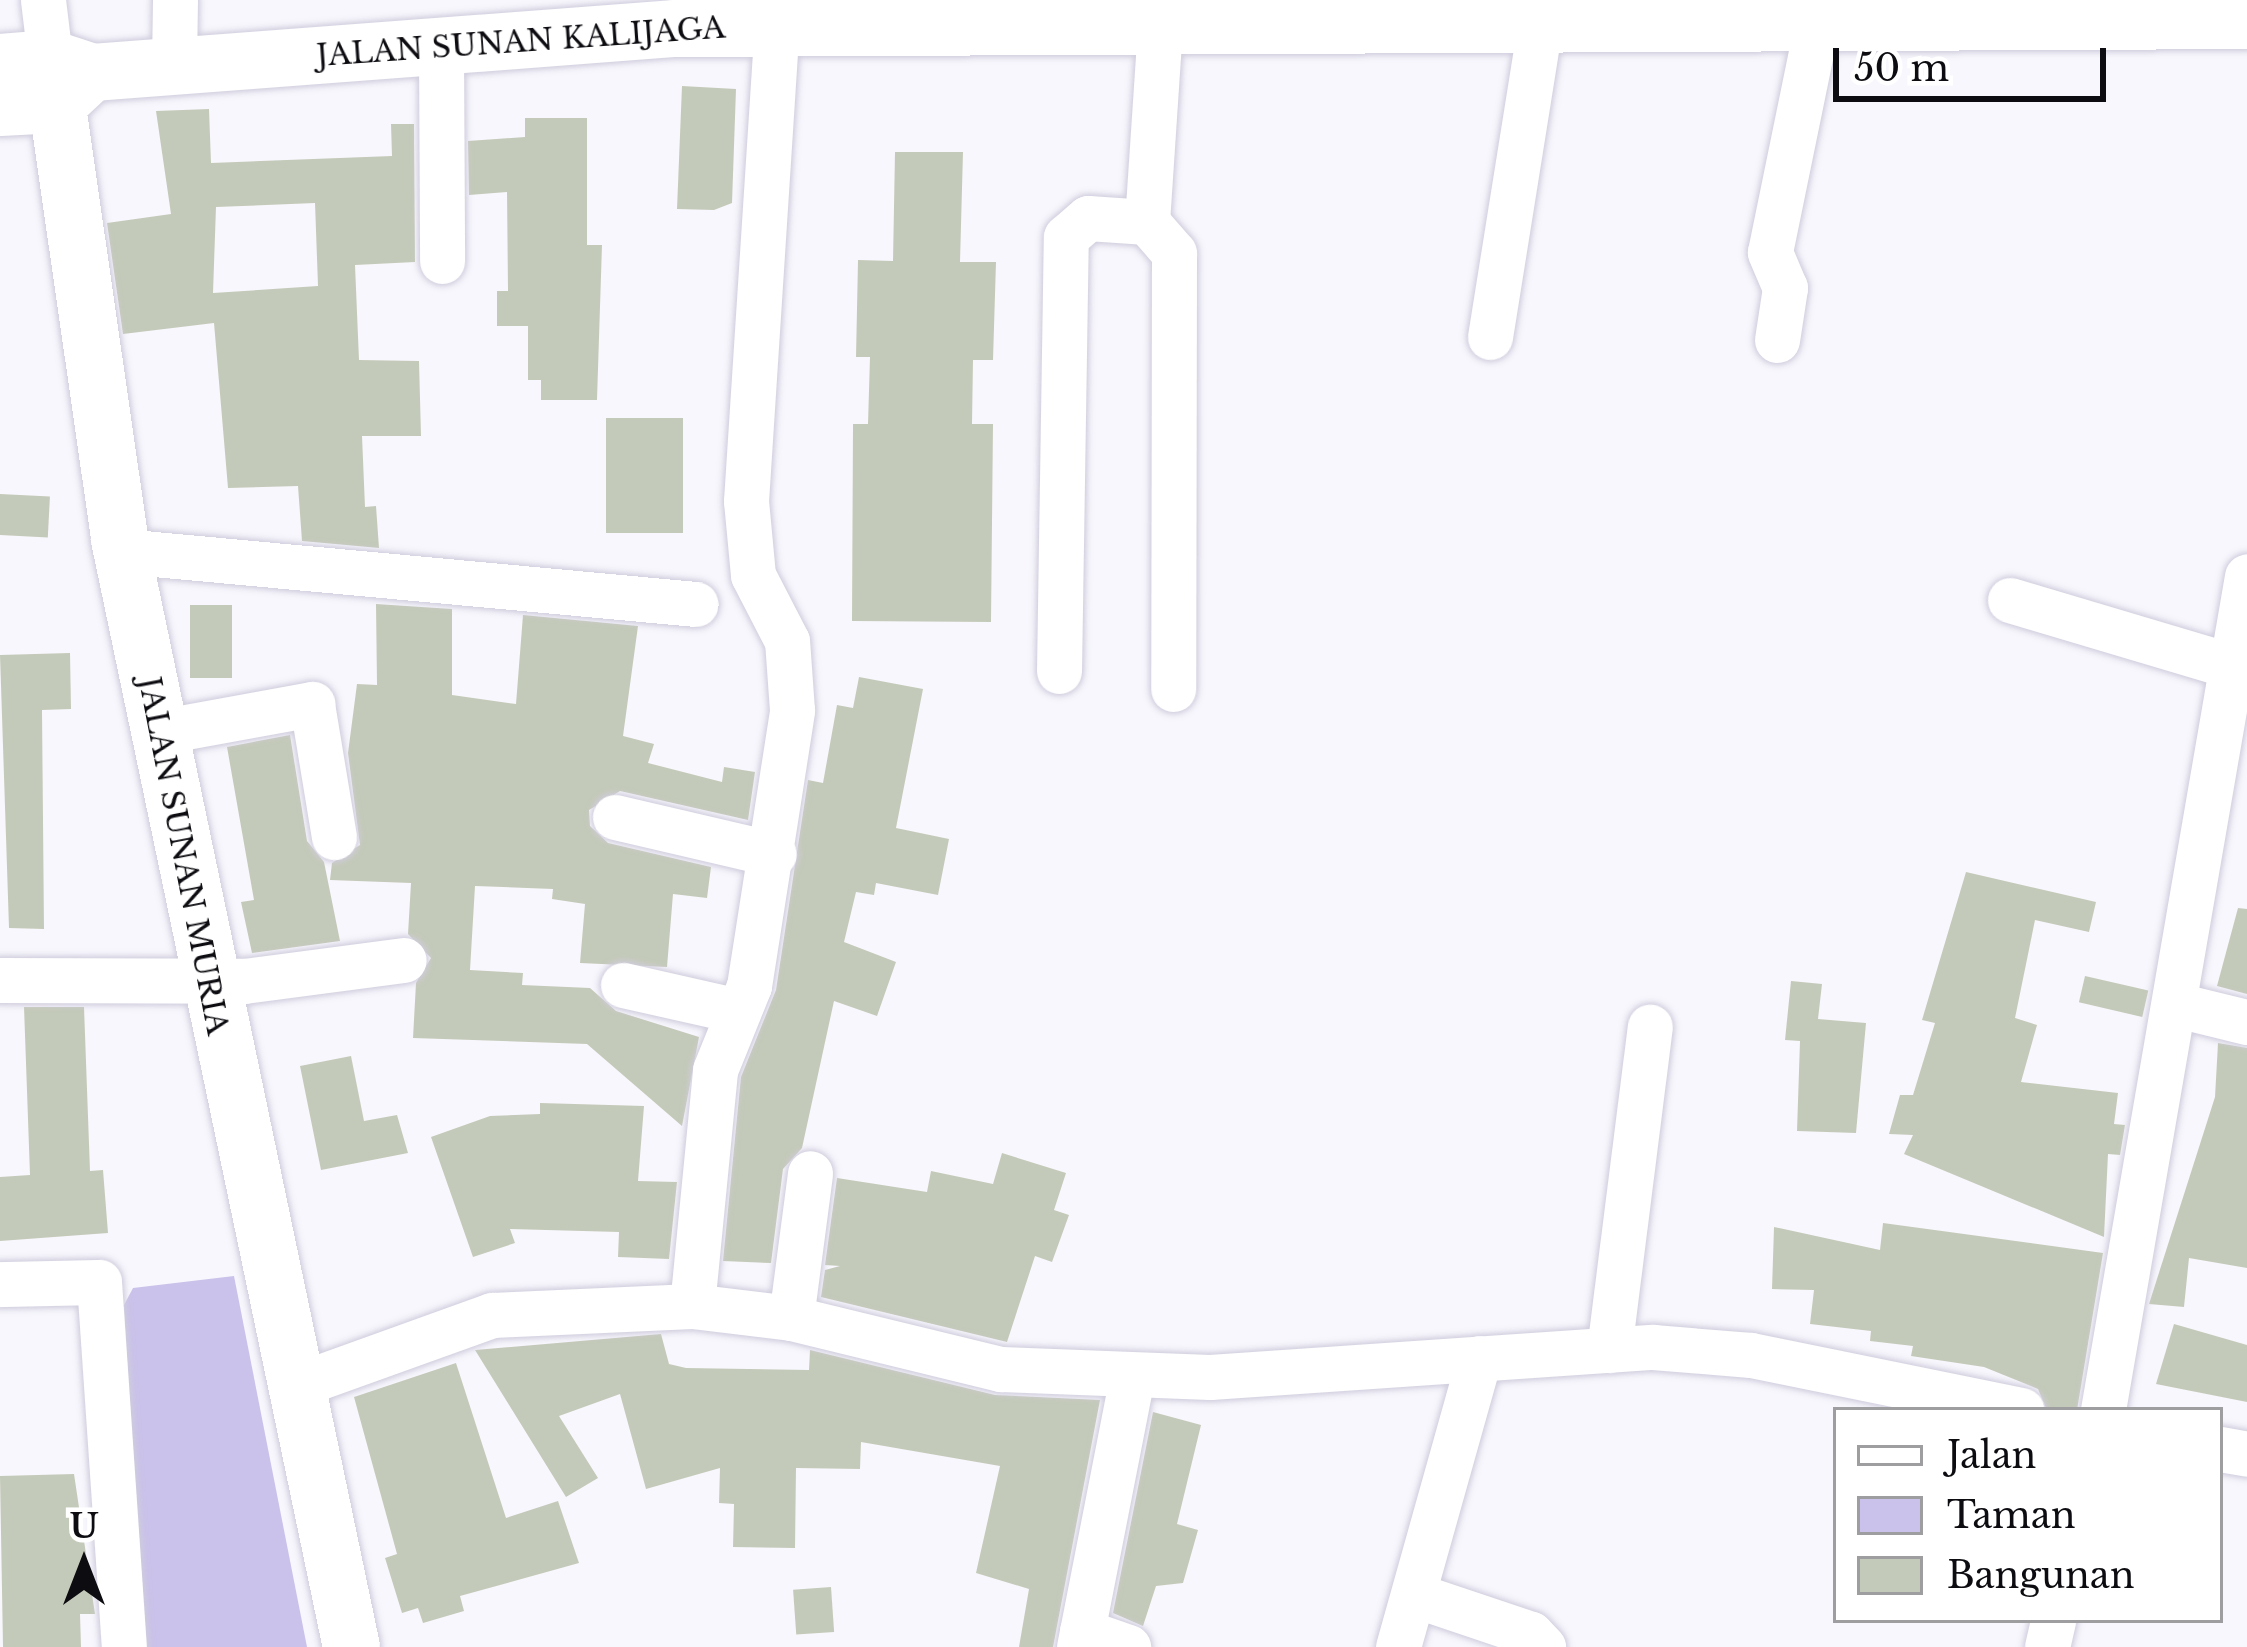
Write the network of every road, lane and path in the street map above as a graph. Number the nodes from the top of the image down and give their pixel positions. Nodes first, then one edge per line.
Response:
1 (43, 0) edge
2 (175, 0) edge
3 (1687, 12) edge
4 (1308, 13) edge
5 (676, 14) edge
6 (542, 18) edge
7 (2247, 20) edge
8 (1817, 23) junction
9 (1540, 24) junction
10 (1160, 26) junction
11 (777, 28) junction
12 (441, 48) junction
13 (174, 64) junction
14 (50, 74) edge
15 (0, 107) edge
16 (1147, 222) junction
17 (442, 261) dead end
18 (1490, 337) dead end
19 (1777, 340) dead end
20 (122, 551) junction
21 (2247, 576) edge
22 (2010, 600) dead end
23 (696, 604) dead end
24 (2231, 666) junction
25 (1060, 670) dead end
26 (1173, 689) dead end
27 (158, 732) junction
28 (615, 817) dead end
29 (334, 837) dead end
30 (774, 854) junction
31 (404, 959) dead end
32 (0, 980) edge
33 (208, 980) junction
34 (623, 986) dead end
35 (2177, 1005) junction
36 (737, 1011) junction
37 (2247, 1022) edge
38 (1650, 1027) dead end
39 (810, 1173) dead end
40 (0, 1285) edge
41 (692, 1306) junction
42 (790, 1318) junction
43 (1610, 1350) junction
44 (1479, 1358) junction
45 (1132, 1376) junction
46 (292, 1387) junction
47 (2005, 1407) edge
48 (2104, 1407) edge
49 (1415, 1595) junction
50 (1080, 1639) edge
51 (124, 1647) edge
52 (350, 1647) edge
53 (1128, 1647) edge
54 (1398, 1647) edge
55 (1543, 1647) edge

1 - 14 street
2 - 13 street
3 - 8 main road, JALAN SUNAN KALIJAGA
3 - 9 main road, JALAN SUNAN KALIJAGA
4 - 9 main road, JALAN SUNAN KALIJAGA
4 - 10 main road, JALAN SUNAN KALIJAGA
5 - 6 main road, JALAN SUNAN KALIJAGA
5 - 11 main road, JALAN SUNAN KALIJAGA
6 - 12 main road, JALAN SUNAN KALIJAGA
7 - 8 main road, JALAN SUNAN KALIJAGA
8 - 19 street
9 - 18 street
10 - 11 main road, JALAN SUNAN KALIJAGA
10 - 16 street
11 - 30 street
12 - 13 main road, JALAN SUNAN KALIJAGA
12 - 17 street
13 - 14 main road, JALAN SUNAN KALIJAGA
14 - 15 main road, JALAN SUNAN KALIJAGA
14 - 20 main road, JALAN SUNAN MURIA
16 - 25 street
16 - 26 street
20 - 23 street
20 - 27 main road, JALAN SUNAN MURIA
21 - 24 street
22 - 24 street
24 - 35 street
27 - 29 street
27 - 33 main road, JALAN SUNAN MURIA
28 - 30 street
30 - 36 street
31 - 33 street
32 - 33 street
33 - 46 main road, JALAN SUNAN MURIA
34 - 36 street
35 - 37 street
35 - 48 street
36 - 41 street
38 - 43 street
39 - 42 street
40 - 51 street
41 - 42 street
41 - 46 street
42 - 45 street
43 - 44 street
43 - 47 street
44 - 45 street
44 - 49 street
45 - 50 street
46 - 52 main road, JALAN SUNAN MURIA
49 - 54 street
49 - 55 street
50 - 53 street

